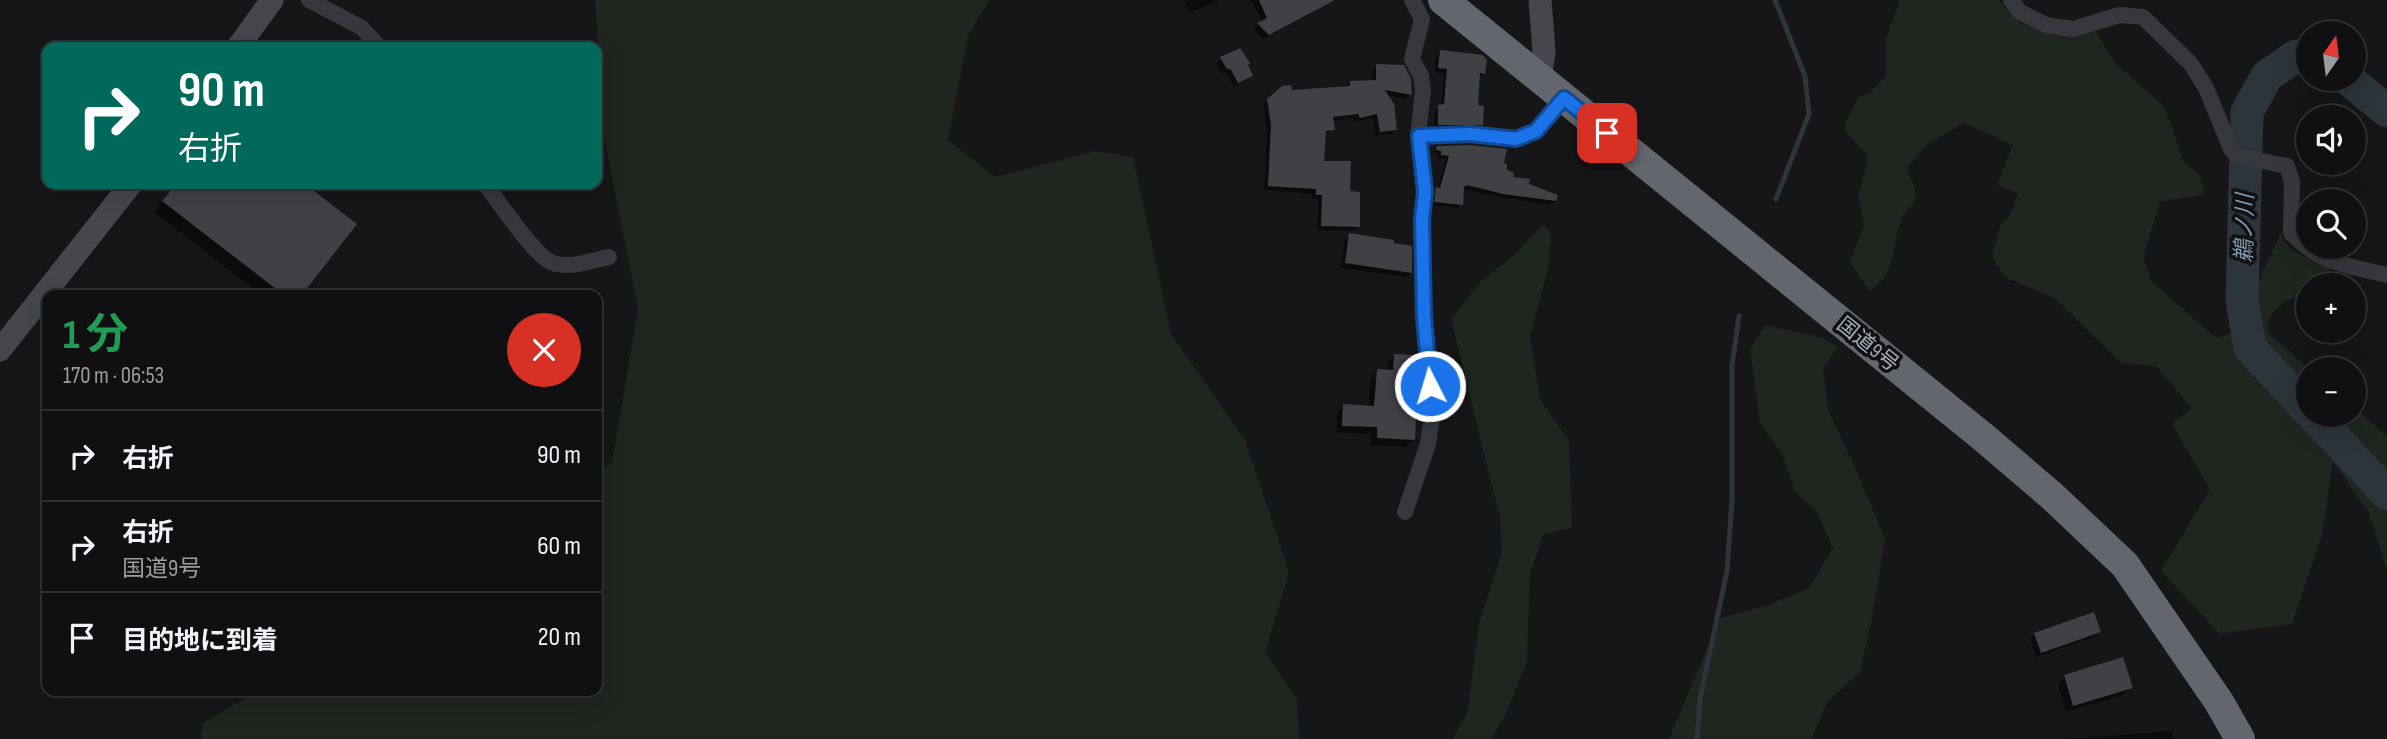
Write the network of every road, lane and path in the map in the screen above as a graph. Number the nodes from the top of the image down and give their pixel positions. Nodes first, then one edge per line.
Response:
1 (272, 0) edge
2 (309, 0) edge
3 (1412, 0) edge
4 (1443, 0) edge
5 (1539, 0) edge
6 (2011, 0) edge
7 (242, 42) edge
8 (375, 42) edge
9 (1540, 79) junction
10 (1564, 98) junction
11 (1419, 136) junction
12 (127, 189) edge
13 (489, 189) edge
14 (609, 257) dead end
15 (2387, 275) edge
16 (47, 290) edge
17 (42, 297) edge
18 (0, 350) edge
19 (1405, 512) dead end
20 (2240, 739) edge

1 - 7 street
2 - 8 street
3 - 11 street
4 - 9 highway, 国道9号
5 - 9 street
6 - 15 street
9 - 10 highway, 国道9号
10 - 11 street
10 - 20 highway, 国道9号
11 - 19 street
12 - 16 street
13 - 14 street
17 - 18 street

